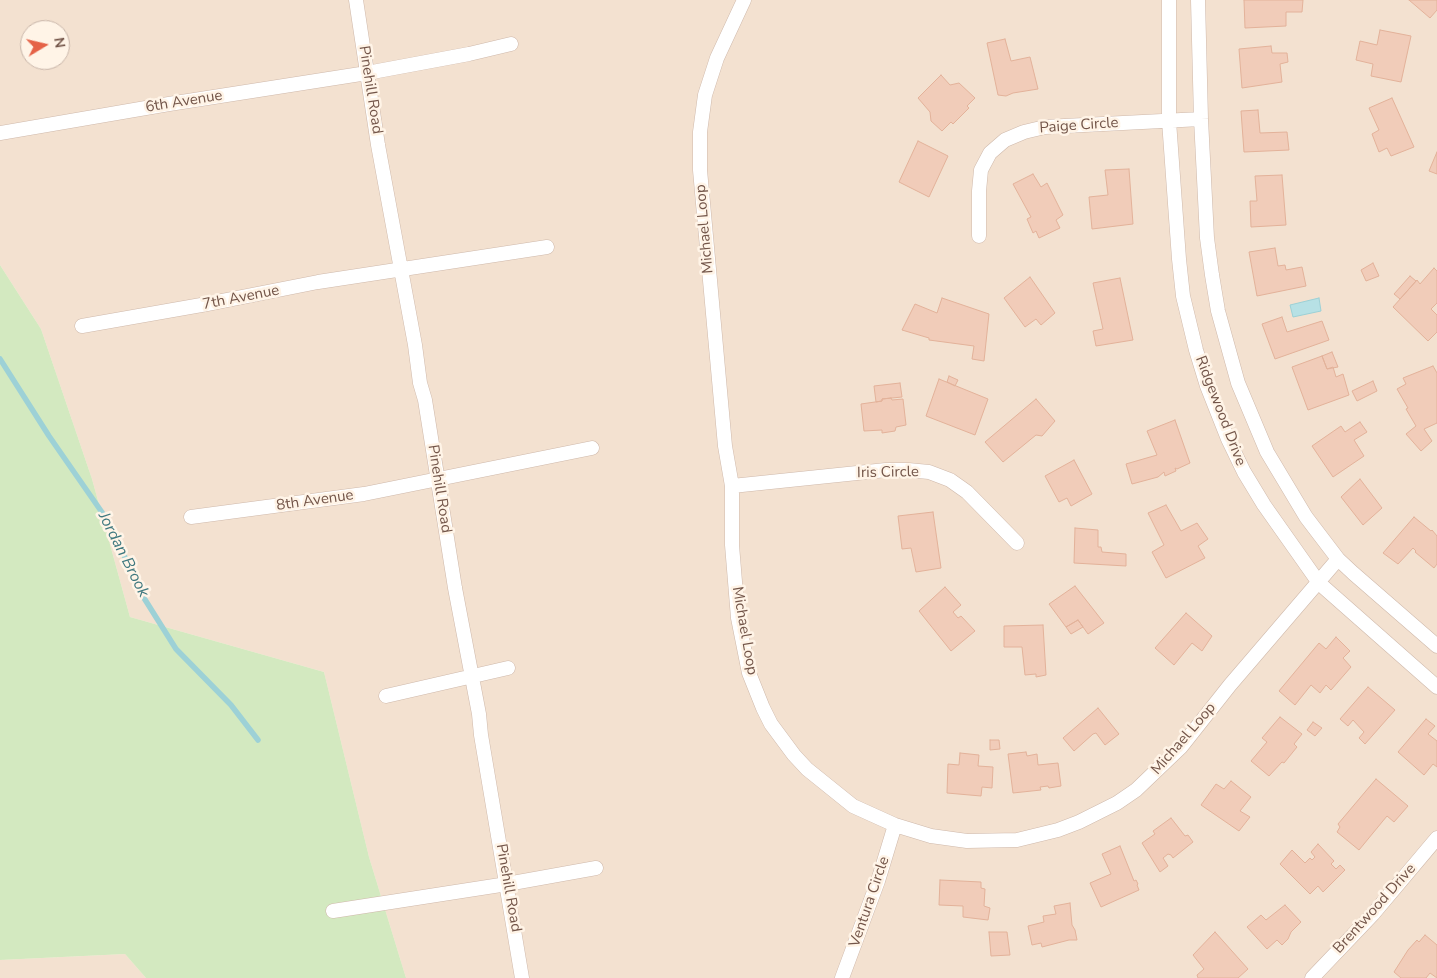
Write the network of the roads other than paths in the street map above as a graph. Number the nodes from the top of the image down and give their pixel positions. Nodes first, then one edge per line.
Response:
1 (356, 0) edge
2 (744, 0) edge
3 (1169, 0) edge
4 (1198, 0) edge
5 (511, 44) dead end
6 (368, 72) junction
7 (1201, 119) junction
8 (1169, 121) junction
9 (0, 134) edge
10 (979, 236) dead end
11 (547, 247) dead end
12 (400, 270) junction
13 (82, 326) dead end
14 (592, 448) dead end
15 (438, 479) junction
16 (732, 486) junction
17 (191, 517) dead end
18 (1017, 543) dead end
19 (1338, 559) junction
20 (1319, 583) junction
21 (1437, 646) edge
22 (508, 668) dead end
23 (472, 676) junction
24 (1437, 687) edge
25 (386, 696) dead end
26 (895, 825) junction
27 (1437, 838) edge
28 (596, 868) dead end
29 (507, 884) junction
30 (333, 911) dead end
31 (522, 978) edge
32 (842, 978) edge
33 (1312, 978) edge

1 - 6 street, Pinehill Road
2 - 16 street, Michael Loop
3 - 8 street, Ridgewood Drive
4 - 7 street, Ridgewood Drive
5 - 6 street, 6th Avenue
6 - 9 street, 6th Avenue
6 - 12 street, Pinehill Road
7 - 8 street, Paige Circle
7 - 19 street, Ridgewood Drive
8 - 10 street, Paige Circle
8 - 20 street, Ridgewood Drive
11 - 12 street, 7th Avenue
12 - 13 street, 7th Avenue
12 - 15 street, Pinehill Road
14 - 15 street, 8th Avenue
15 - 17 street, 8th Avenue
15 - 23 street, Pinehill Road
16 - 18 street, Iris Circle
16 - 26 street, Michael Loop
19 - 20 street, Michael Loop
19 - 21 street, Ridgewood Drive
20 - 24 street, Ridgewood Drive
20 - 26 street, Michael Loop
22 - 23 street
23 - 25 street
23 - 29 street, Pinehill Road
26 - 32 street, Ventura Circle
27 - 33 street, Brentwood Drive
28 - 29 street
29 - 30 street
29 - 31 street, Pinehill Road

